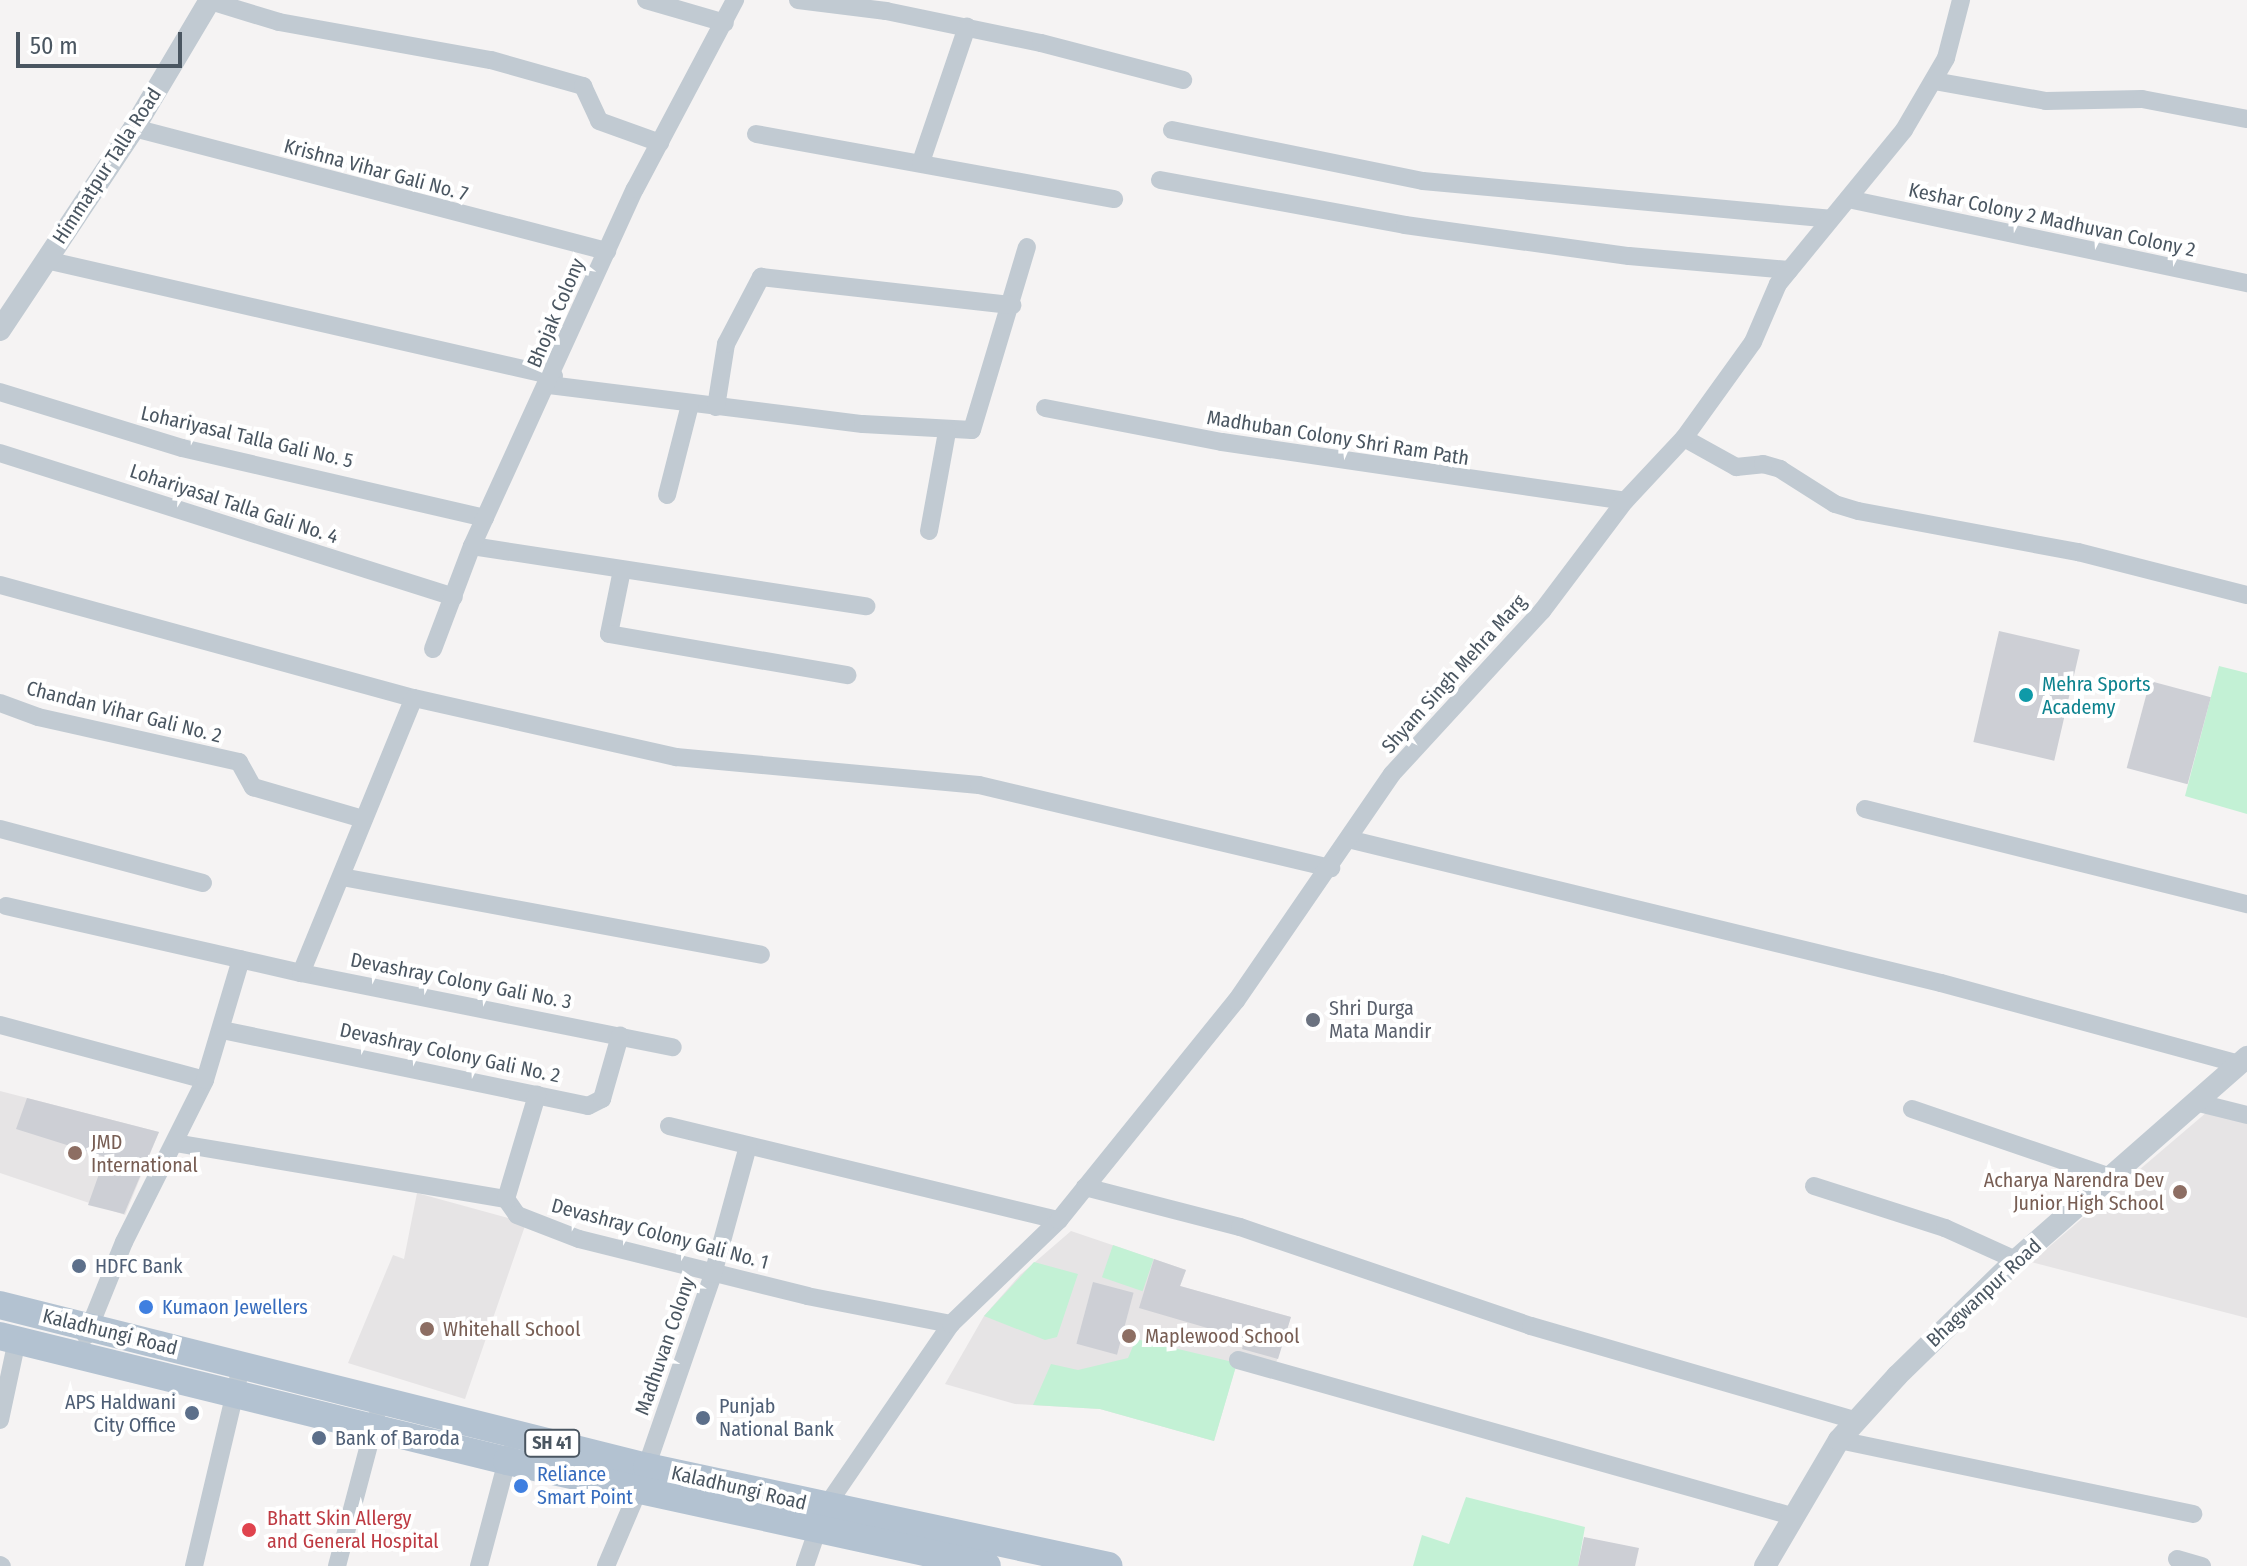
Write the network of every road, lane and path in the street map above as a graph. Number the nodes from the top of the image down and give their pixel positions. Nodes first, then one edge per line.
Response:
1 (210, 0) edge
2 (646, 0) edge
3 (735, 0) edge
4 (798, 0) edge
5 (1961, 0) edge
6 (888, 6) edge
7 (725, 23) junction
8 (967, 27) junction
9 (1183, 80) dead end
10 (1934, 81) junction
11 (2247, 119) edge
12 (134, 128) junction
13 (1172, 130) dead end
14 (756, 134) dead end
15 (660, 143) junction
16 (921, 162) junction
17 (1160, 180) dead end
18 (1114, 199) dead end
19 (1848, 199) junction
20 (1830, 219) junction
21 (1027, 247) dead end
22 (607, 251) junction
23 (46, 260) junction
24 (1789, 270) junction
25 (2247, 283) edge
26 (1012, 305) junction
27 (0, 330) edge
28 (552, 381) junction
29 (0, 392) edge
30 (690, 405) junction
31 (716, 407) junction
32 (1045, 408) dead end
33 (947, 432) junction
34 (1684, 438) junction
35 (0, 453) edge
36 (667, 495) dead end
37 (1625, 501) junction
38 (485, 518) junction
39 (929, 531) dead end
40 (472, 546) junction
41 (622, 570) junction
42 (0, 585) edge
43 (2247, 595) edge
44 (454, 597) junction
45 (866, 606) dead end
46 (433, 649) dead end
47 (847, 675) dead end
48 (414, 698) junction
49 (0, 703) edge
50 (1865, 809) dead end
51 (363, 819) junction
52 (0, 829) edge
53 (1352, 840) junction
54 (1331, 868) junction
55 (342, 877) junction
56 (203, 883) dead end
57 (2247, 904) edge
58 (6, 906) dead end
59 (761, 955) dead end
60 (241, 959) junction
61 (301, 973) junction
62 (0, 1025) edge
63 (222, 1030) junction
64 (620, 1036) junction
65 (673, 1047) dead end
66 (2243, 1060) edge
67 (205, 1080) junction
68 (537, 1095) junction
69 (2199, 1103) junction
70 (1912, 1109) dead end
71 (2247, 1115) edge
72 (669, 1126) dead end
73 (175, 1143) junction
74 (748, 1146) junction
75 (2113, 1178) junction
76 (1814, 1186) dead end
77 (1085, 1187) junction
78 (506, 1199) junction
79 (1059, 1220) junction
80 (2016, 1260) junction
81 (713, 1274) junction
82 (0, 1305) edge
83 (951, 1324) junction
84 (90, 1327) junction
85 (9, 1338) edge
86 (78, 1354) junction
87 (1238, 1360) dead end
88 (238, 1377) junction
89 (378, 1413) junction
90 (0, 1420) edge
91 (1855, 1420) junction
92 (513, 1433) junction
93 (1839, 1440) junction
94 (507, 1461) junction
95 (642, 1479) junction
96 (2193, 1514) dead end
97 (1795, 1517) junction
98 (820, 1520) junction
99 (2177, 1559) dead end
100 (1090, 1564) edge
101 (194, 1566) edge
102 (337, 1566) edge
103 (479, 1566) edge
104 (606, 1566) edge
105 (805, 1566) edge
106 (987, 1566) edge
107 (1765, 1566) edge
108 (2202, 1566) edge

1 - 12 street, Himmatpur Talla Road
1 - 15 street
2 - 7 street
3 - 7 street, Bhojak Colony
4 - 6 street
5 - 10 street, Shyam Singh Mehra Marg
6 - 8 street
7 - 15 street, Bhojak Colony
8 - 9 street
8 - 16 street
10 - 11 street
10 - 19 street, Shyam Singh Mehra Marg
12 - 22 street, Krishna Vihar Gali No. 7
12 - 23 street, Himmatpur Talla Road
13 - 20 street
14 - 16 street
15 - 22 street, Bhojak Colony
16 - 18 street
17 - 24 street
19 - 20 street, Shyam Singh Mehra Marg
19 - 25 street, Keshar Colony 2 Madhuvan Colony 2
20 - 24 street, Shyam Singh Mehra Marg
21 - 26 street
22 - 28 street, Bhojak Colony
23 - 27 street, Himmatpur Talla Road
23 - 28 street
24 - 34 street, Shyam Singh Mehra Marg
26 - 31 street
26 - 33 street
28 - 30 street
28 - 38 street, Bhojak Colony
29 - 38 street, Lohariyasal Talla Gali No. 5
30 - 31 street
30 - 36 street
31 - 33 street
32 - 37 street, Madhuban Colony Shri Ram Path
33 - 39 street
34 - 37 street, Shyam Singh Mehra Marg
34 - 43 street
35 - 44 street, Lohariyasal Talla Gali No. 4
37 - 53 street, Shyam Singh Mehra Marg
38 - 40 street, Bhojak Colony
40 - 41 street
40 - 44 street, Bhojak Colony
41 - 45 street
41 - 47 street
42 - 48 street
44 - 46 street, Bhojak Colony
48 - 51 street
48 - 54 street
49 - 51 street, Chandan Vihar Gali No. 2
50 - 57 street
51 - 55 street
52 - 56 street
53 - 54 street, Shyam Singh Mehra Marg
53 - 66 street
54 - 77 street, Shyam Singh Mehra Marg
55 - 59 street
55 - 61 street
58 - 60 street
60 - 61 street, Devashray Colony Gali No. 3
60 - 63 street
61 - 64 street, Devashray Colony Gali No. 3
62 - 67 street
63 - 67 street
63 - 68 street, Devashray Colony Gali No. 2
64 - 65 street, Devashray Colony Gali No. 3
64 - 68 street, Devashray Colony Gali No. 2
66 - 69 street, Bhagwanpur Road
67 - 73 street
68 - 78 street
69 - 71 street
69 - 75 street, Bhagwanpur Road
70 - 75 street
72 - 74 street
73 - 78 street, Devashray Colony Gali No. 1
73 - 84 street
74 - 79 street
74 - 81 street, Madhuvan Colony
75 - 80 street, Bhagwanpur Road
76 - 80 street
77 - 79 street, Shyam Singh Mehra Marg
77 - 91 street
78 - 81 street, Devashray Colony Gali No. 1
79 - 83 street, Shyam Singh Mehra Marg
80 - 91 street, Bhagwanpur Road
81 - 83 street, Devashray Colony Gali No. 1
81 - 95 street, Madhuvan Colony
82 - 84 main road, Kaladhungi Road / SH 41
83 - 98 street, Shyam Singh Mehra Marg
84 - 86 street
84 - 88 main road, Kaladhungi Road / SH 41
85 - 86 main road, Kaladhungi Road / SH 41
85 - 90 street
86 - 88 main road, Kaladhungi Road / SH 41
87 - 97 street
88 - 89 main road, Kaladhungi Road / SH 41
88 - 101 street
89 - 92 main road, Kaladhungi Road / SH 41
89 - 94 main road, Kaladhungi Road / SH 41
89 - 102 street
91 - 93 street, Bhagwanpur Road
92 - 94 street
92 - 95 main road, Kaladhungi Road / SH 41
93 - 96 street
93 - 97 street, Bhagwanpur Road
94 - 95 main road, Kaladhungi Road / SH 41
94 - 103 street
95 - 98 main road, Kaladhungi Road / SH 41
95 - 104 street, Madhuvan Colony
97 - 107 street, Bhagwanpur Road
98 - 100 main road, Kaladhungi Road / SH 41
98 - 105 street, Shyam Singh Mehra Marg
98 - 106 main road, Kaladhungi Road / SH 41
99 - 108 street

